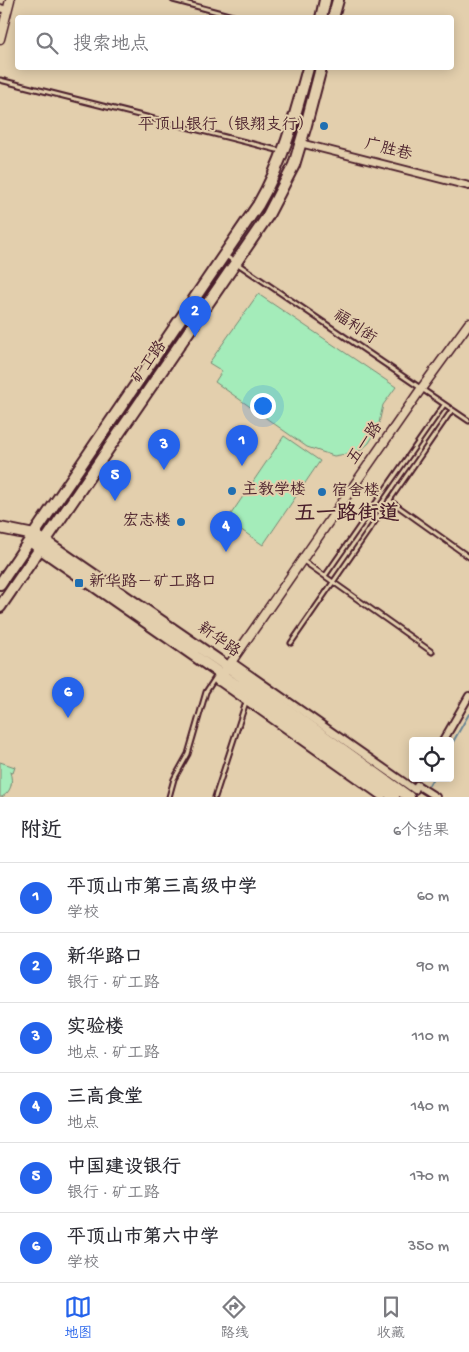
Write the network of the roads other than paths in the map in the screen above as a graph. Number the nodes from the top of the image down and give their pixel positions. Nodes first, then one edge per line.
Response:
1 (10, 0) edge
2 (173, 0) edge
3 (326, 0) edge
4 (338, 0) edge
5 (4, 9) edge
6 (229, 15) edge
7 (322, 15) edge
8 (334, 15) edge
9 (0, 39) edge
10 (307, 70) edge
11 (320, 70) edge
12 (0, 80) edge
13 (300, 143) junction
14 (284, 152) junction
15 (469, 186) edge
16 (225, 255) junction
17 (237, 263) junction
18 (469, 323) edge
19 (421, 389) junction
20 (444, 405) junction
21 (452, 410) junction
22 (469, 421) edge
23 (389, 500) junction
24 (0, 528) edge
25 (0, 534) edge
26 (32, 538) junction
27 (42, 545) junction
28 (469, 557) edge
29 (302, 560) junction
30 (325, 576) junction
31 (332, 582) junction
32 (0, 584) edge
33 (0, 607) edge
34 (291, 643) dead end
35 (432, 652) dead end
36 (224, 671) junction
37 (469, 696) edge
38 (246, 702) junction
39 (445, 737) edge
40 (413, 792) edge
41 (169, 797) edge
42 (215, 797) edge
43 (382, 797) edge
44 (394, 797) edge
45 (436, 797) edge

1 - 5 street
2 - 6 lane
3 - 7 main road
4 - 8 main road
5 - 9 street
10 - 14 main road, 矿工路
11 - 13 main road, 矿工路
12 - 14 lane
13 - 15 street, 广胜巷
13 - 17 main road, 矿工路
14 - 16 main road, 矿工路
16 - 17 lane, 福利街
16 - 26 main road, 矿工路
17 - 19 lane, 福利街
17 - 27 main road, 矿工路
18 - 19 street, 五一路
19 - 20 lane, 福利街
19 - 29 street, 五一路
20 - 21 lane, 福利街
20 - 30 lane
21 - 22 lane, 福利街
21 - 23 lane
23 - 28 lane
23 - 31 lane
24 - 26 main road, 新华路
25 - 26 main road, 新华路
26 - 27 main road, 新华路
26 - 32 main road, 矿工路
27 - 33 main road, 矿工路
27 - 36 main road, 新华路
29 - 30 lane
29 - 36 street, 五一路
30 - 31 lane
31 - 34 lane
31 - 35 lane
36 - 38 street
36 - 40 main road, 新华路
36 - 41 lane
36 - 44 main road, 新华路
37 - 39 street
38 - 42 lane
38 - 43 street
40 - 45 street

